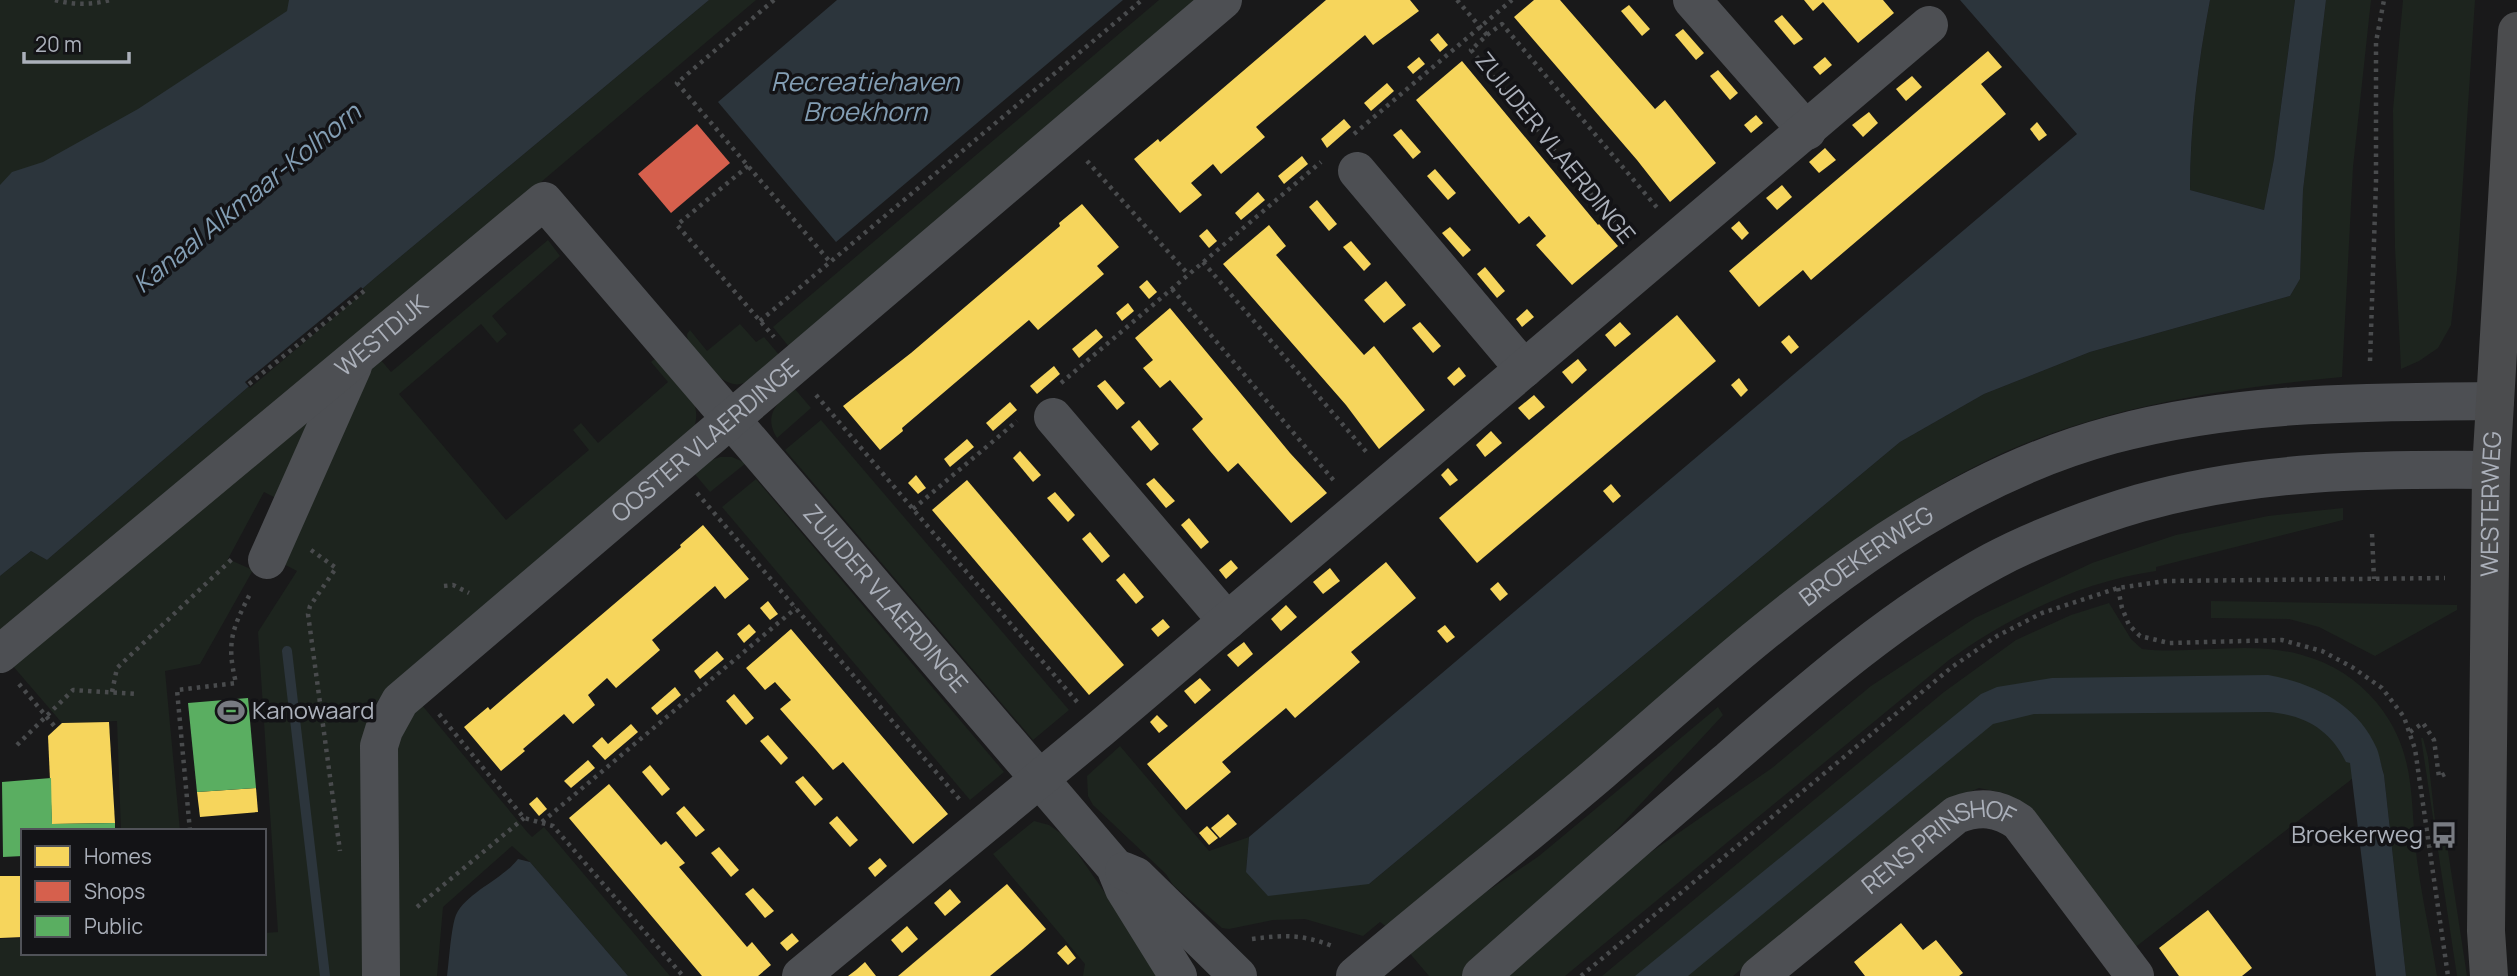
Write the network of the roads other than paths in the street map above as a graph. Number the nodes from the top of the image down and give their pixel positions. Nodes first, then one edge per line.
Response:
1 (1223, 0) edge
2 (1692, 0) edge
3 (1929, 26) dead end
4 (2517, 31) edge
5 (1807, 131) junction
6 (1346, 153) road end
7 (357, 358) junction
8 (1524, 369) junction
9 (2506, 401) edge
10 (1046, 405) road end
11 (730, 418) junction
12 (2504, 470) edge
13 (251, 558) road end
14 (1227, 621) junction
15 (8, 667) edge
16 (1040, 779) junction
17 (1115, 867) junction
18 (1345, 961) edge
19 (1228, 966) edge
20 (1773, 972) edge
21 (381, 976) edge
22 (801, 976) edge
23 (1178, 976) edge
24 (1481, 976) edge
25 (2135, 976) edge
26 (2489, 976) edge

1 - 11 street, OOSTER VLAERDINGE
2 - 5 street
3 - 5 street, ZUIJDER VLAERDINGE
4 - 9 main road, WESTERWEG
5 - 8 street, ZUIJDER VLAERDINGE
6 - 8 street
7 - 11 street, WESTDIJK
7 - 13 street
7 - 15 street, WESTDIJK
8 - 14 street, ZUIJDER VLAERDINGE
9 - 12 main road, WESTERWEG
9 - 18 street, BROEKERWEG
10 - 14 street
11 - 16 street, ZUIJDER VLAERDINGE
11 - 21 street, OOSTER VLAERDINGE
12 - 24 street
12 - 26 main road, WESTERWEG
14 - 16 street, ZUIJDER VLAERDINGE
16 - 17 street, ZUIJDER VLAERDINGE
16 - 22 street, ZUIJDER VLAERDINGE
17 - 19 street, ZUIJDER VLAERDINGE
17 - 23 street, ZUIJDER VLAERDINGE
20 - 25 street, RENS PRINSHOF

